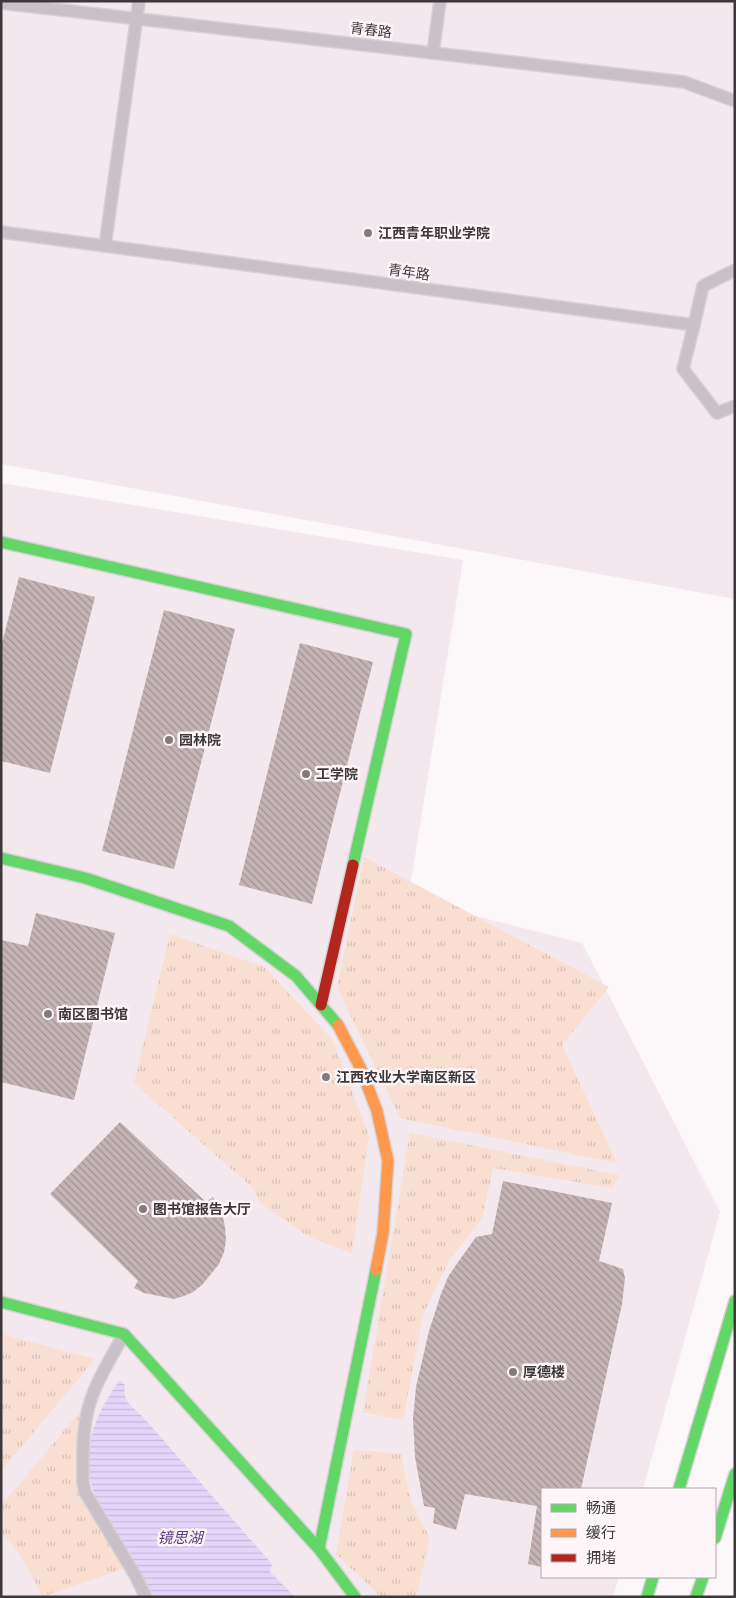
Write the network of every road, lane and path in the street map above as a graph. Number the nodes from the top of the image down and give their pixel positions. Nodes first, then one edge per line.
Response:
1 (139, 1) edge
2 (440, 1) edge
3 (1, 3) edge
4 (137, 18) junction
5 (433, 53) junction
6 (735, 102) edge
7 (1, 232) edge
8 (105, 246) junction
9 (735, 270) edge
10 (694, 325) junction
11 (735, 406) edge
12 (1, 542) edge
13 (1, 858) edge
14 (321, 1005) junction
15 (735, 1301) edge
16 (1, 1302) edge
17 (124, 1334) junction
18 (735, 1474) edge
19 (679, 1488) edge
20 (716, 1535) edge
21 (319, 1549) junction
22 (653, 1578) edge
23 (703, 1578) edge
24 (146, 1597) edge
25 (355, 1597) edge
26 (647, 1597) edge
27 (696, 1597) edge

1 - 4 lane
2 - 5 lane
3 - 4 lane, 青春路
4 - 5 lane, 青春路
4 - 8 lane
5 - 6 lane, 青春路
7 - 8 lane, 青年路
8 - 10 lane, 青年路
9 - 10 lane
10 - 11 lane
12 - 14 street
13 - 14 street
14 - 21 street
15 - 19 street
16 - 17 street
17 - 21 street
17 - 24 lane
18 - 20 street
21 - 25 street
22 - 26 street
23 - 27 street

